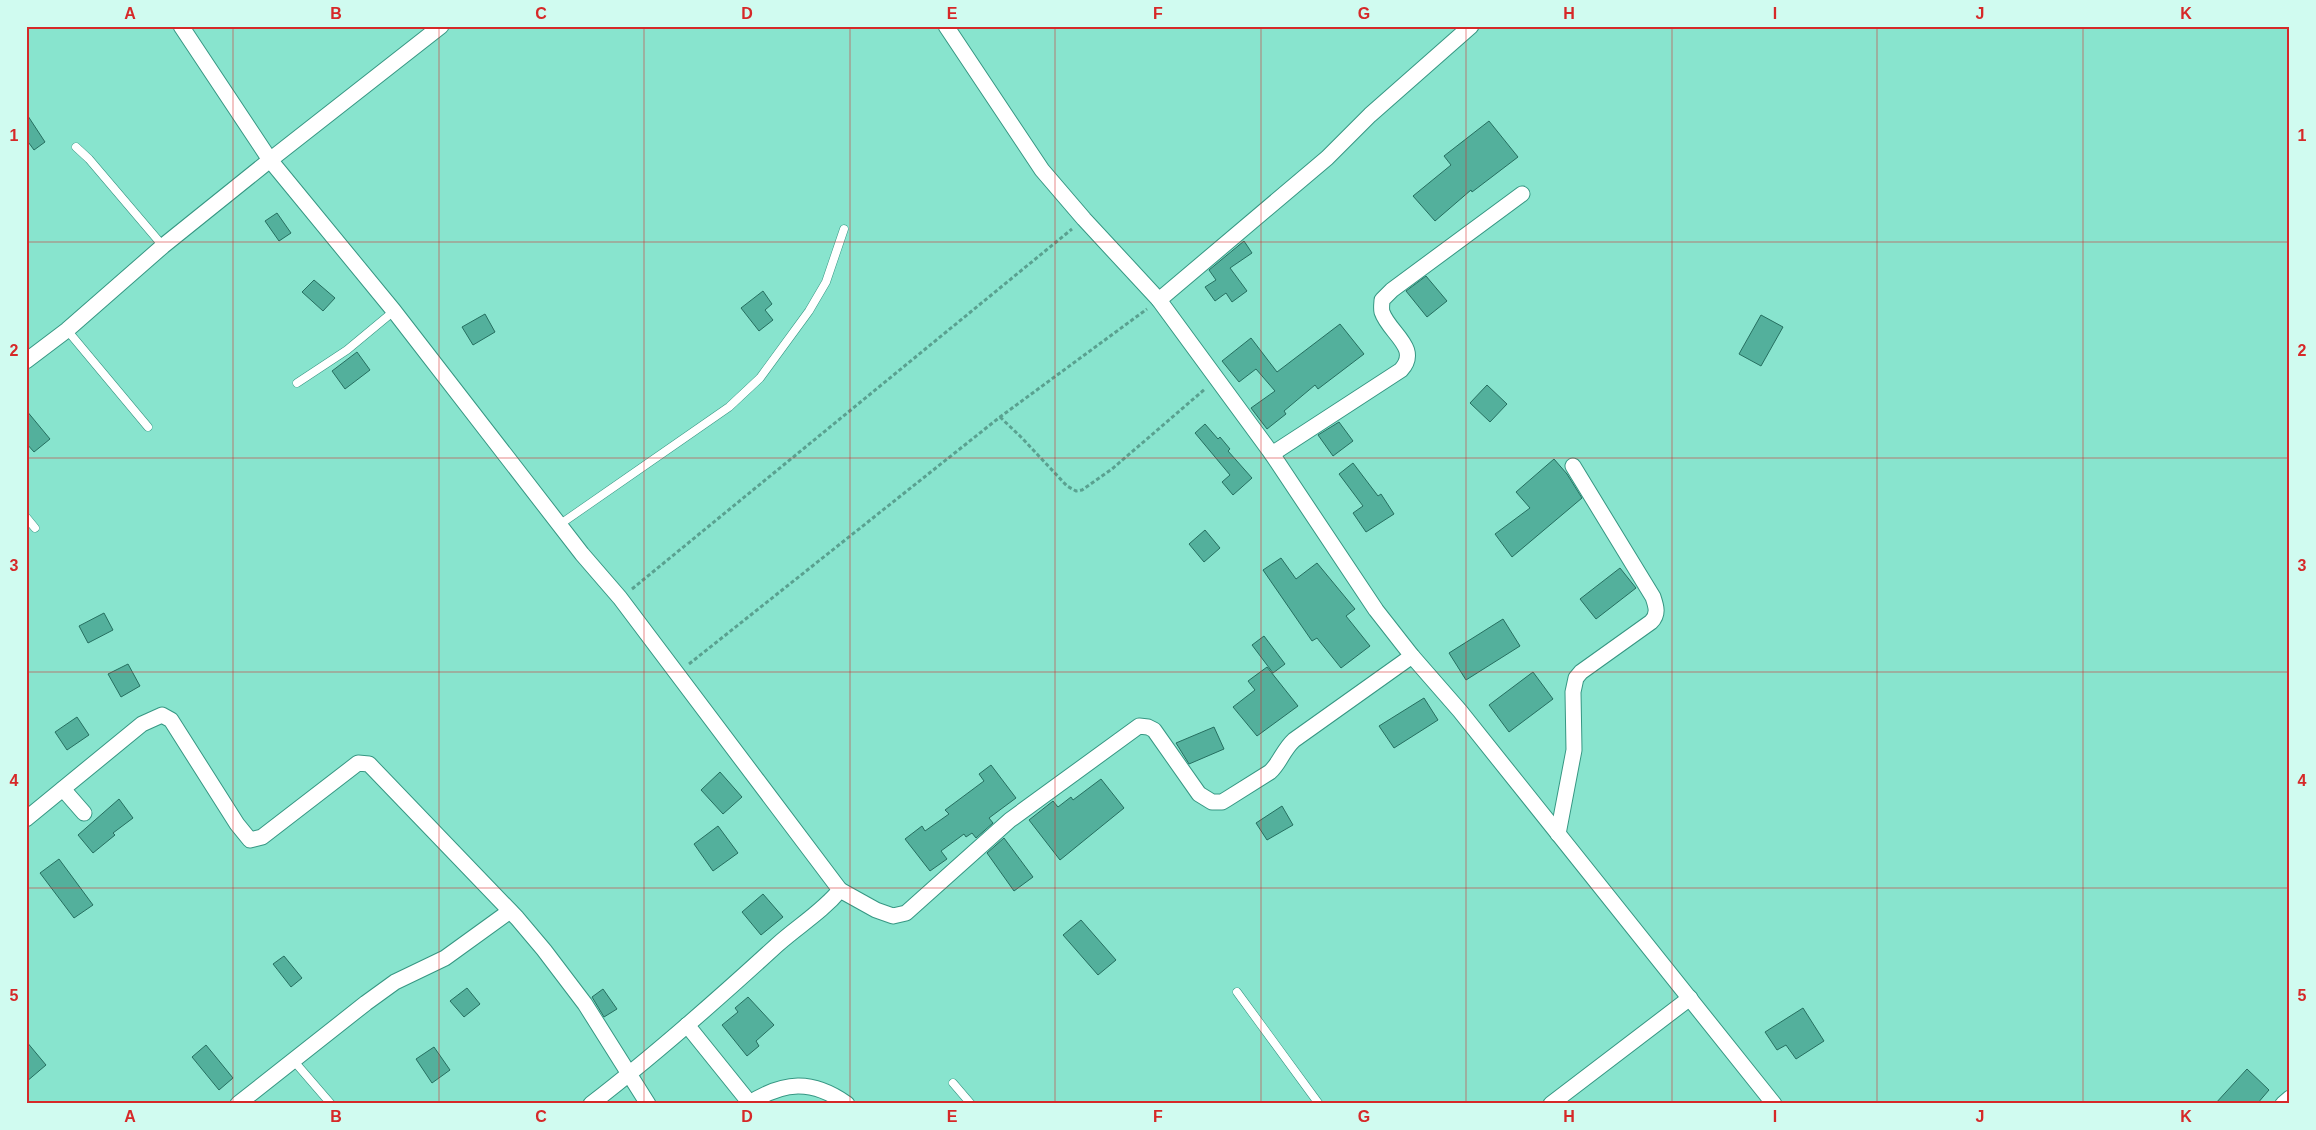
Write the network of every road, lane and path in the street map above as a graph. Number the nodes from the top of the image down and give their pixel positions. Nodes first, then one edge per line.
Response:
1 (181, 26) edge
2 (441, 26) edge
3 (946, 26) edge
4 (1471, 26) edge
5 (76, 147) dead end
6 (270, 160) junction
7 (1522, 194) dead end
8 (1084, 219) junction
9 (844, 230) dead end
10 (163, 246) junction
11 (1159, 300) junction
12 (394, 311) junction
13 (67, 330) junction
14 (26, 361) edge
15 (1216, 379) junction
16 (297, 383) dead end
17 (1000, 417) junction
18 (148, 427) dead end
19 (1272, 454) junction
20 (1573, 466) dead end
21 (26, 517) edge
22 (559, 525) junction
23 (35, 528) dead end
24 (620, 598) junction
25 (1412, 656) junction
26 (677, 673) junction
27 (63, 789) junction
28 (84, 813) dead end
29 (26, 819) edge
30 (1558, 834) junction
31 (840, 890) junction
32 (510, 911) junction
33 (1237, 992) dead end
34 (1690, 998) junction
35 (687, 1025) junction
36 (293, 1060) junction
37 (630, 1074) junction
38 (953, 1083) dead end
39 (2290, 1098) edge
40 (257, 1099) edge
41 (748, 1103) edge
42 (238, 1104) edge
43 (331, 1104) edge
44 (591, 1104) edge
45 (648, 1104) edge
46 (847, 1104) edge
47 (971, 1104) edge
48 (1319, 1104) edge
49 (1551, 1104) edge
50 (1774, 1104) edge
51 (2282, 1104) edge

1 - 6 street
2 - 6 street
3 - 8 street
4 - 11 street
5 - 10 lane
6 - 10 street
6 - 12 street
7 - 19 street
8 - 11 street
8 - 24 path
9 - 22 lane
10 - 13 street
11 - 15 street
11 - 17 path
12 - 16 lane
12 - 22 street
13 - 14 street
13 - 18 lane
15 - 17 path
15 - 19 street
17 - 26 path
19 - 25 street
20 - 30 street
21 - 23 lane
22 - 24 street
24 - 26 street
25 - 30 street
25 - 31 street
26 - 31 street
27 - 28 street
27 - 29 street
27 - 32 street
30 - 34 street
31 - 35 street
32 - 36 street
32 - 37 street
33 - 48 lane
34 - 49 street
34 - 50 street
35 - 37 street
35 - 41 street
36 - 40 street
36 - 43 lane
37 - 44 street
37 - 45 street
38 - 47 lane
39 - 51 street
40 - 42 street
41 - 46 street

